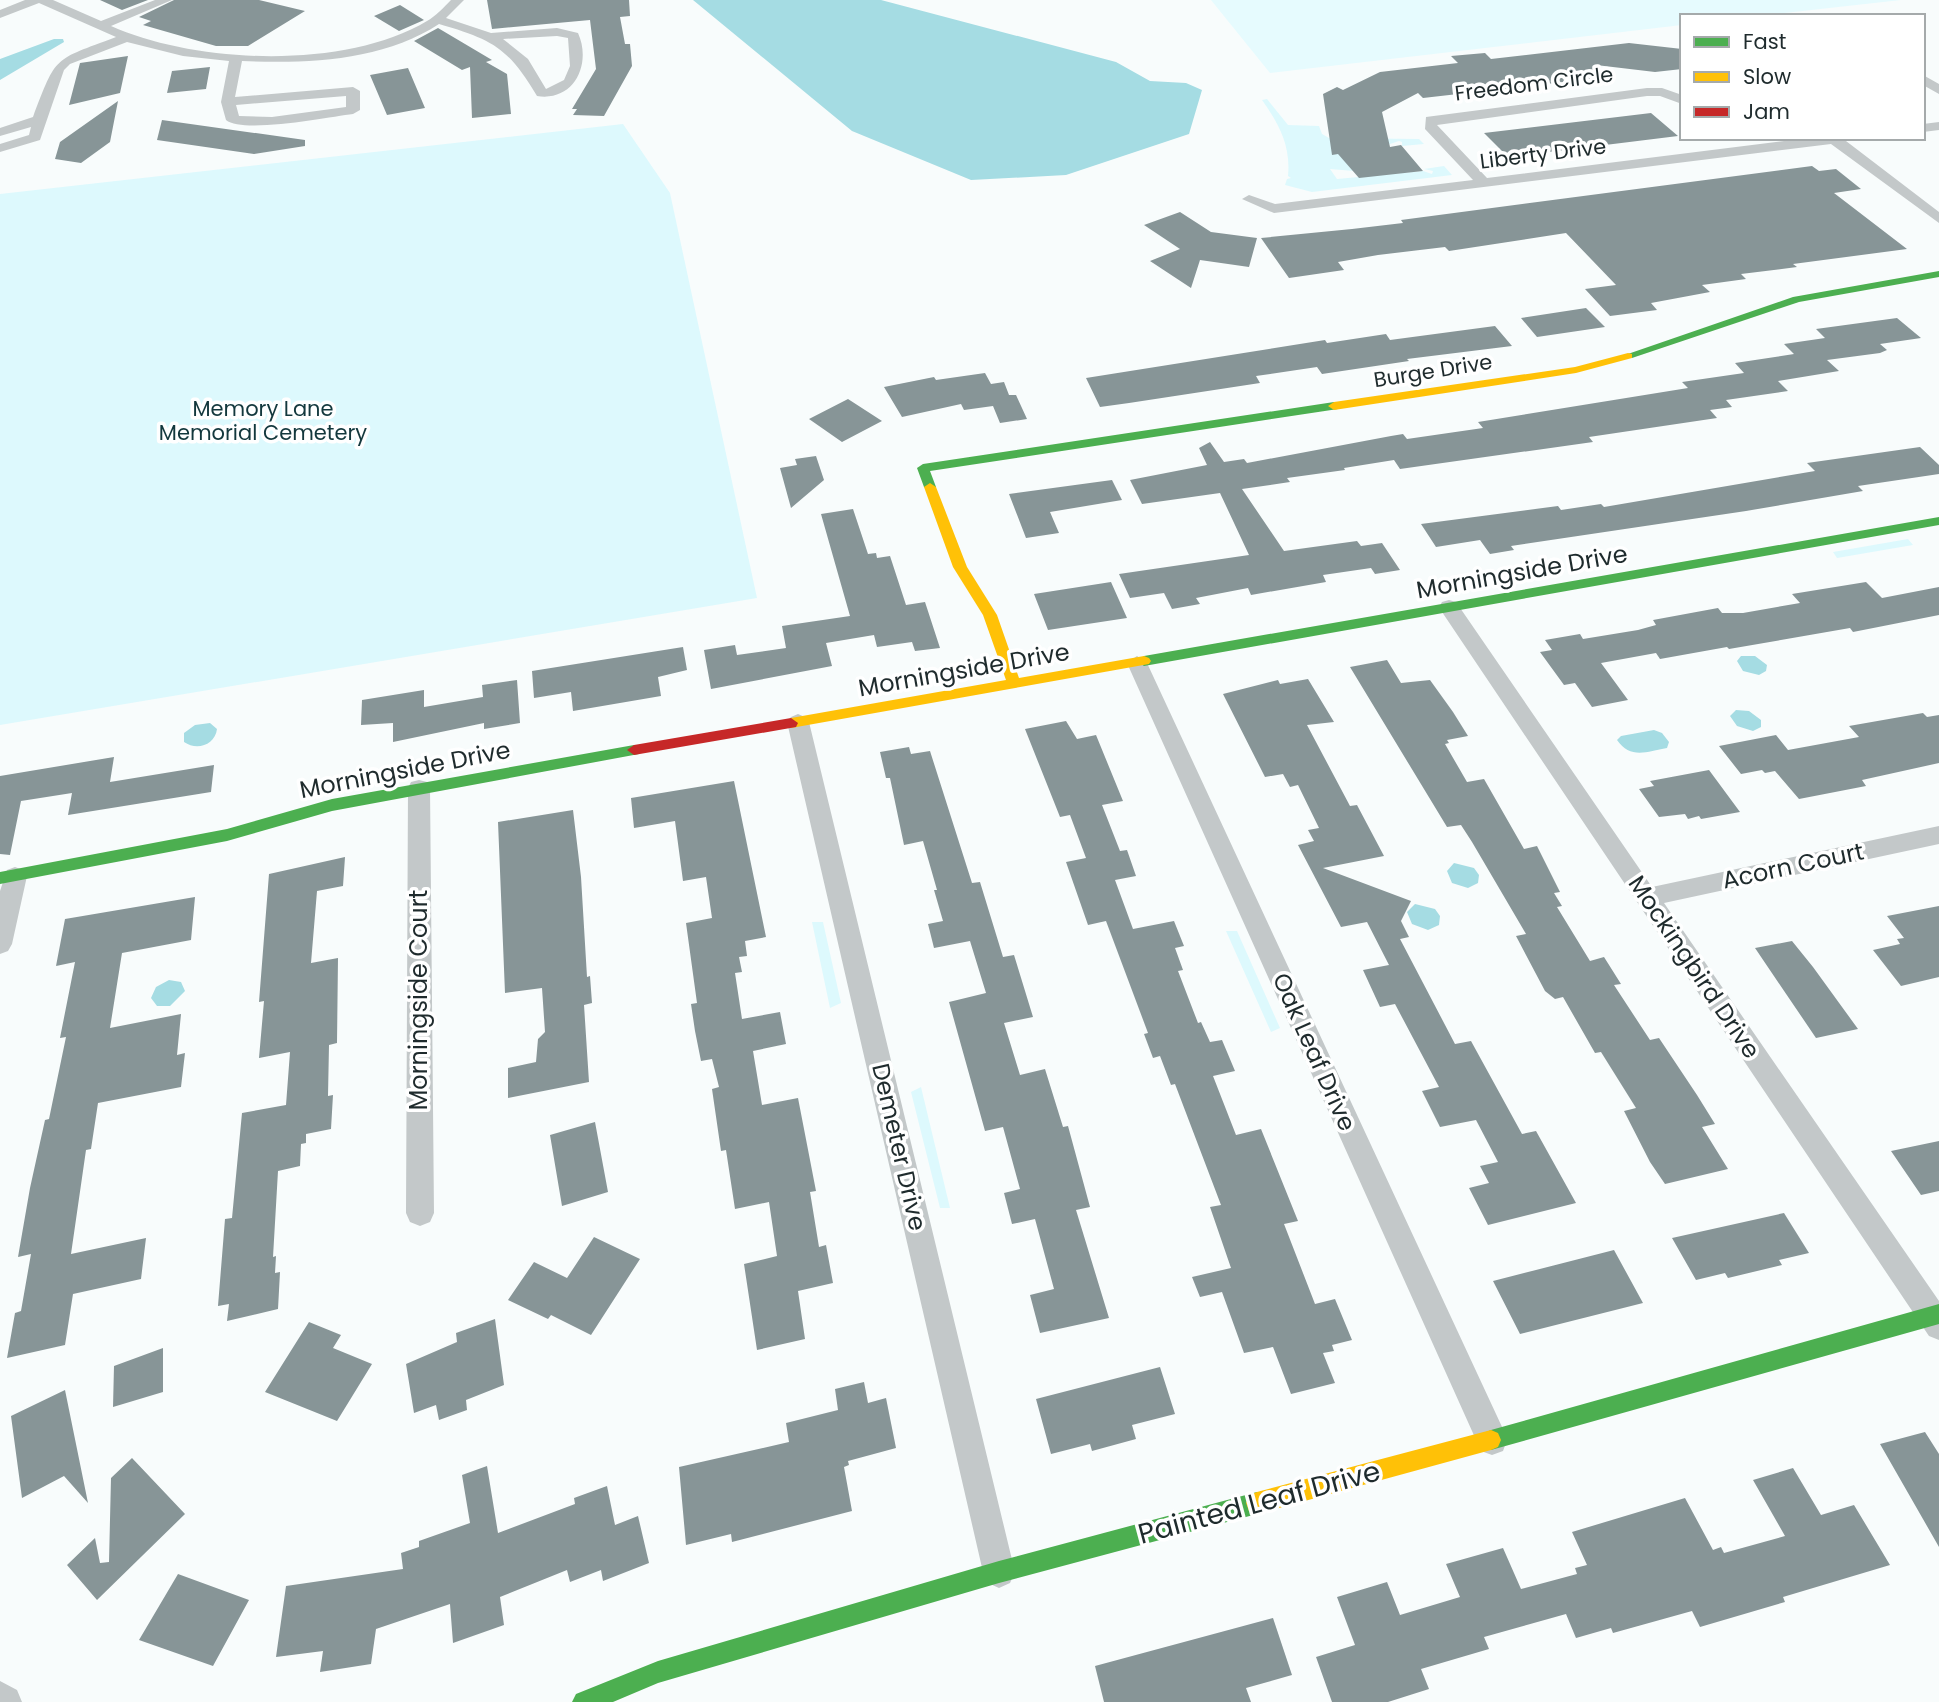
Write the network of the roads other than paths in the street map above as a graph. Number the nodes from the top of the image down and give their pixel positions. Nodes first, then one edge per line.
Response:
1 (36, 0) edge
2 (42, 0) edge
3 (166, 0) edge
4 (458, 0) edge
5 (0, 14) edge
6 (439, 20) junction
7 (103, 25) junction
8 (495, 36) junction
9 (128, 37) junction
10 (236, 58) junction
11 (1680, 99) edge
12 (228, 102) junction
13 (39, 120) junction
14 (0, 132) edge
15 (1730, 140) edge
16 (1829, 140) edge
17 (1839, 140) edge
18 (0, 148) edge
19 (1743, 150) junction
20 (1483, 182) junction
21 (1249, 199) dead end
22 (1939, 219) edge
23 (1939, 274) edge
24 (1939, 521) edge
25 (1449, 607) junction
26 (1137, 663) junction
27 (1014, 684) junction
28 (798, 722) junction
29 (419, 788) junction
30 (1939, 835) edge
31 (8, 877) edge
32 (1647, 897) junction
33 (0, 944) edge
34 (420, 1213) dead end
35 (1937, 1319) edge
36 (1492, 1440) junction
37 (999, 1572) junction
38 (0, 1698) edge
39 (5, 1702) edge
40 (584, 1702) edge

1 - 5 street
2 - 7 street
3 - 7 street
4 - 6 street
6 - 8 street
6 - 10 street
7 - 9 street
8 - 8 street
9 - 10 street
9 - 13 street
10 - 12 street
11 - 20 street, Freedom Circle
12 - 12 street
13 - 14 street
13 - 18 street
15 - 19 street
16 - 19 street, Liberty Drive
17 - 22 street
19 - 20 street, Liberty Drive
20 - 21 street, Liberty Drive
23 - 27 street, Burge Drive
24 - 25 street, Morningside Drive
25 - 26 street, Morningside Drive
25 - 32 street, Mockingbird Drive
26 - 27 street, Morningside Drive
26 - 36 street, Oak Leaf Drive
27 - 28 street, Morningside Drive
28 - 29 street, Morningside Drive
28 - 37 street, Demeter Drive
29 - 31 street, Morningside Drive
29 - 34 street, Morningside Court
30 - 32 street, Acorn Court
31 - 33 street
32 - 35 street, Mockingbird Drive
35 - 36 street, Painted Leaf Drive
36 - 37 street, Painted Leaf Drive
37 - 40 street, Painted Leaf Drive
38 - 39 street

